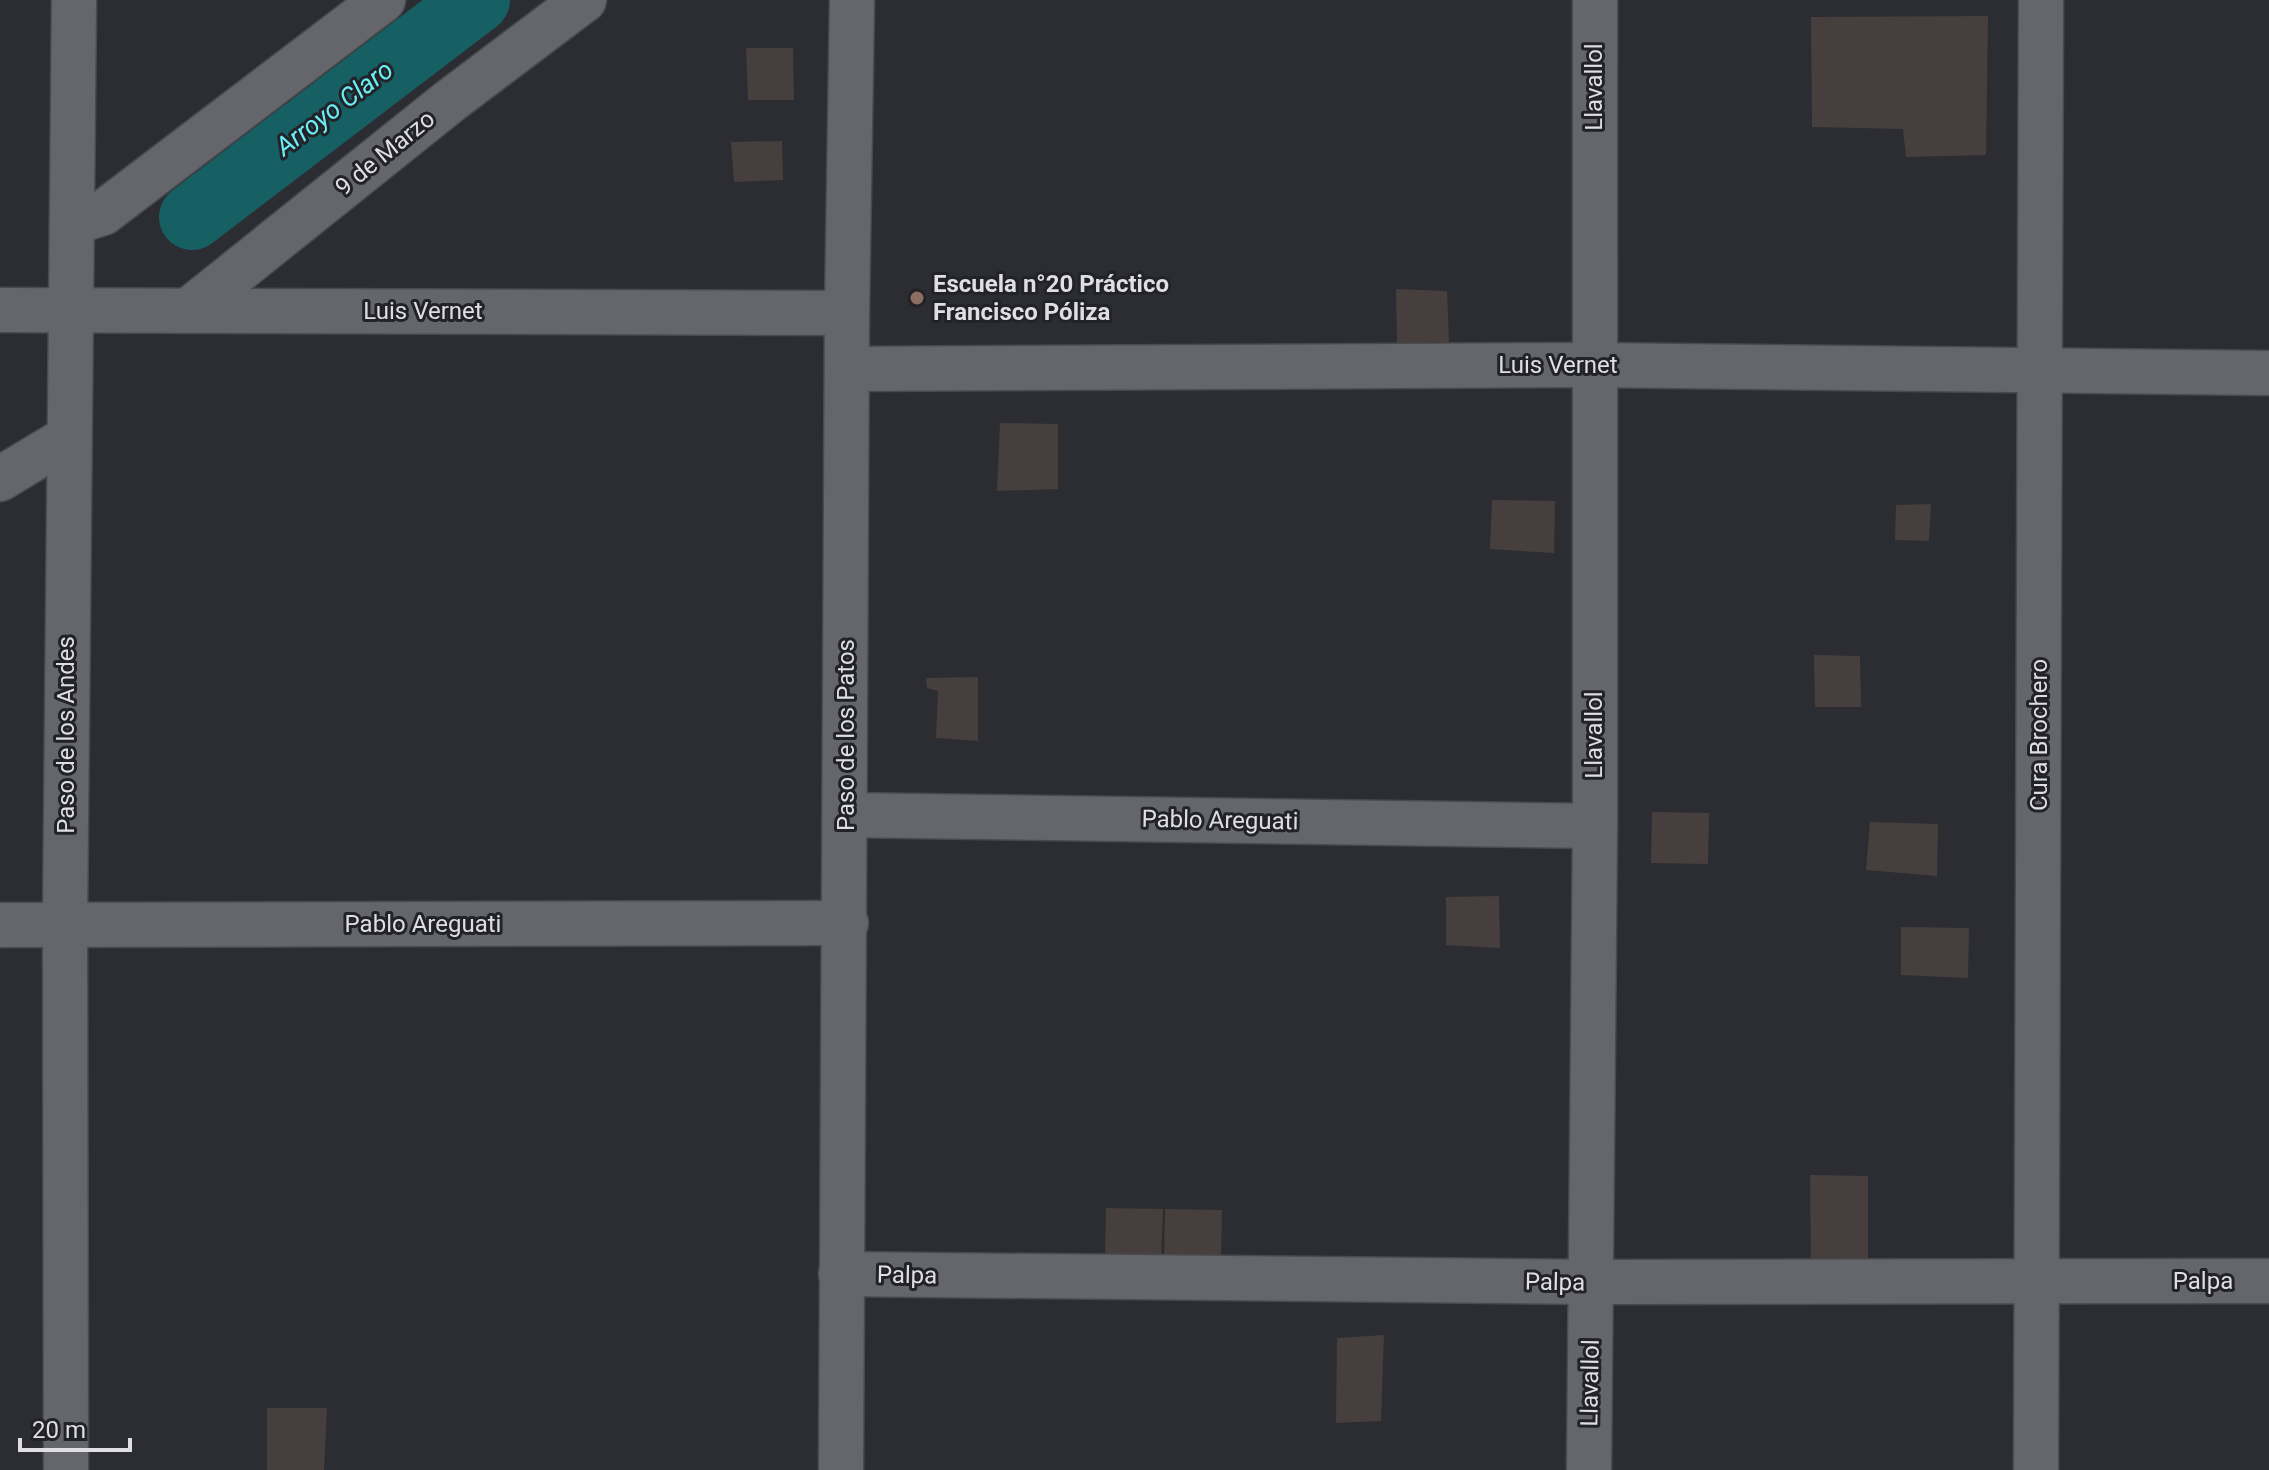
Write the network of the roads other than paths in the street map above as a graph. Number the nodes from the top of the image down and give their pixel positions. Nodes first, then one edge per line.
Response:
1 (74, 0) edge
2 (383, 0) edge
3 (584, 0) edge
4 (852, 0) edge
5 (1595, 0) edge
6 (2041, 0) edge
7 (72, 223) junction
8 (72, 309) junction
9 (0, 310) edge
10 (189, 310) junction
11 (847, 313) junction
12 (1593, 365) junction
13 (847, 369) junction
14 (2040, 371) junction
15 (2269, 373) edge
16 (68, 438) junction
17 (0, 479) edge
18 (846, 815) junction
19 (1595, 826) junction
20 (846, 923) junction
21 (65, 924) junction
22 (0, 925) edge
23 (841, 1274) junction
24 (2036, 1281) junction
25 (2269, 1281) edge
26 (1591, 1282) junction
27 (66, 1470) edge
28 (841, 1470) edge
29 (1589, 1470) edge
30 (2036, 1470) edge

1 - 7 street, Paso de los Andes
2 - 7 street
3 - 10 street, 9 de Marzo
4 - 11 street, Paso de los Patos
5 - 12 street, Llavallol
6 - 14 street, Cura Brochero
7 - 8 street, Paso de los Andes
8 - 9 street, Luis Vernet
8 - 10 street, Luis Vernet
8 - 16 street, Paso de los Andes
10 - 11 street, Luis Vernet
11 - 13 street, Paso de los Patos
12 - 13 street, Luis Vernet
12 - 14 street, Luis Vernet
12 - 19 street, Llavallol
13 - 18 street, Paso de los Patos
14 - 15 street, Luis Vernet
14 - 24 street, Cura Brochero
16 - 17 street
16 - 21 street, Paso de los Andes
18 - 19 street, Pablo Areguati
18 - 20 street, Paso de los Patos
19 - 26 street, Llavallol
20 - 21 street, Pablo Areguati
20 - 23 street, Paso de los Patos
21 - 22 street, Pablo Areguati
21 - 27 street, Paso de los Andes
23 - 26 street, Palpa
23 - 28 street, Paso de los Patos
24 - 25 street, Palpa
24 - 26 street, Palpa
24 - 30 street, Cura Brochero
26 - 29 street, Llavallol

